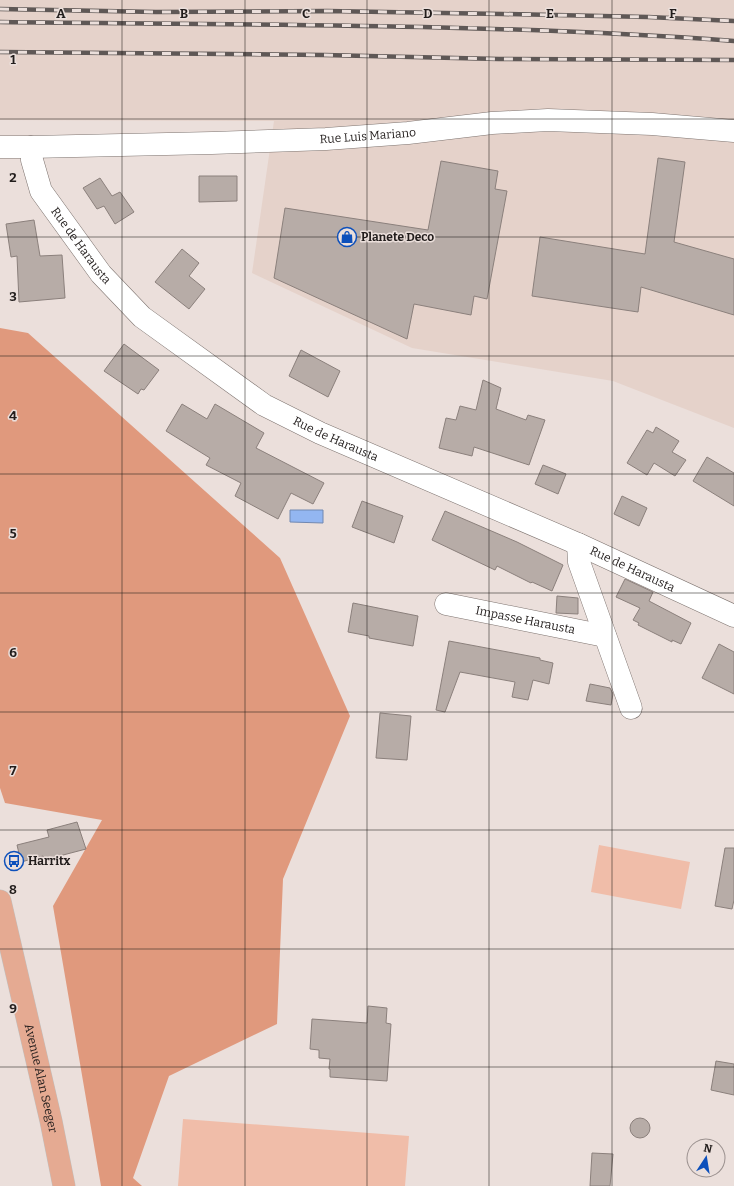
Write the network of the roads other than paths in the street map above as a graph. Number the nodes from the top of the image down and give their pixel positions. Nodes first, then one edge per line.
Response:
1 (734, 131) edge
2 (0, 147) edge
3 (31, 147) junction
4 (578, 544) junction
5 (446, 604) dead end
6 (734, 616) edge
7 (605, 636) junction
8 (631, 708) dead end
9 (1, 912) edge
10 (64, 1186) edge

1 - 3 street, Rue Luis Mariano
2 - 3 street, Rue Luis Mariano
3 - 4 street, Rue de Harausta
4 - 6 street, Rue de Harausta
4 - 7 street
5 - 7 street, Impasse Harausta
7 - 8 street
9 - 10 main road, Avenue Alan Seeger

